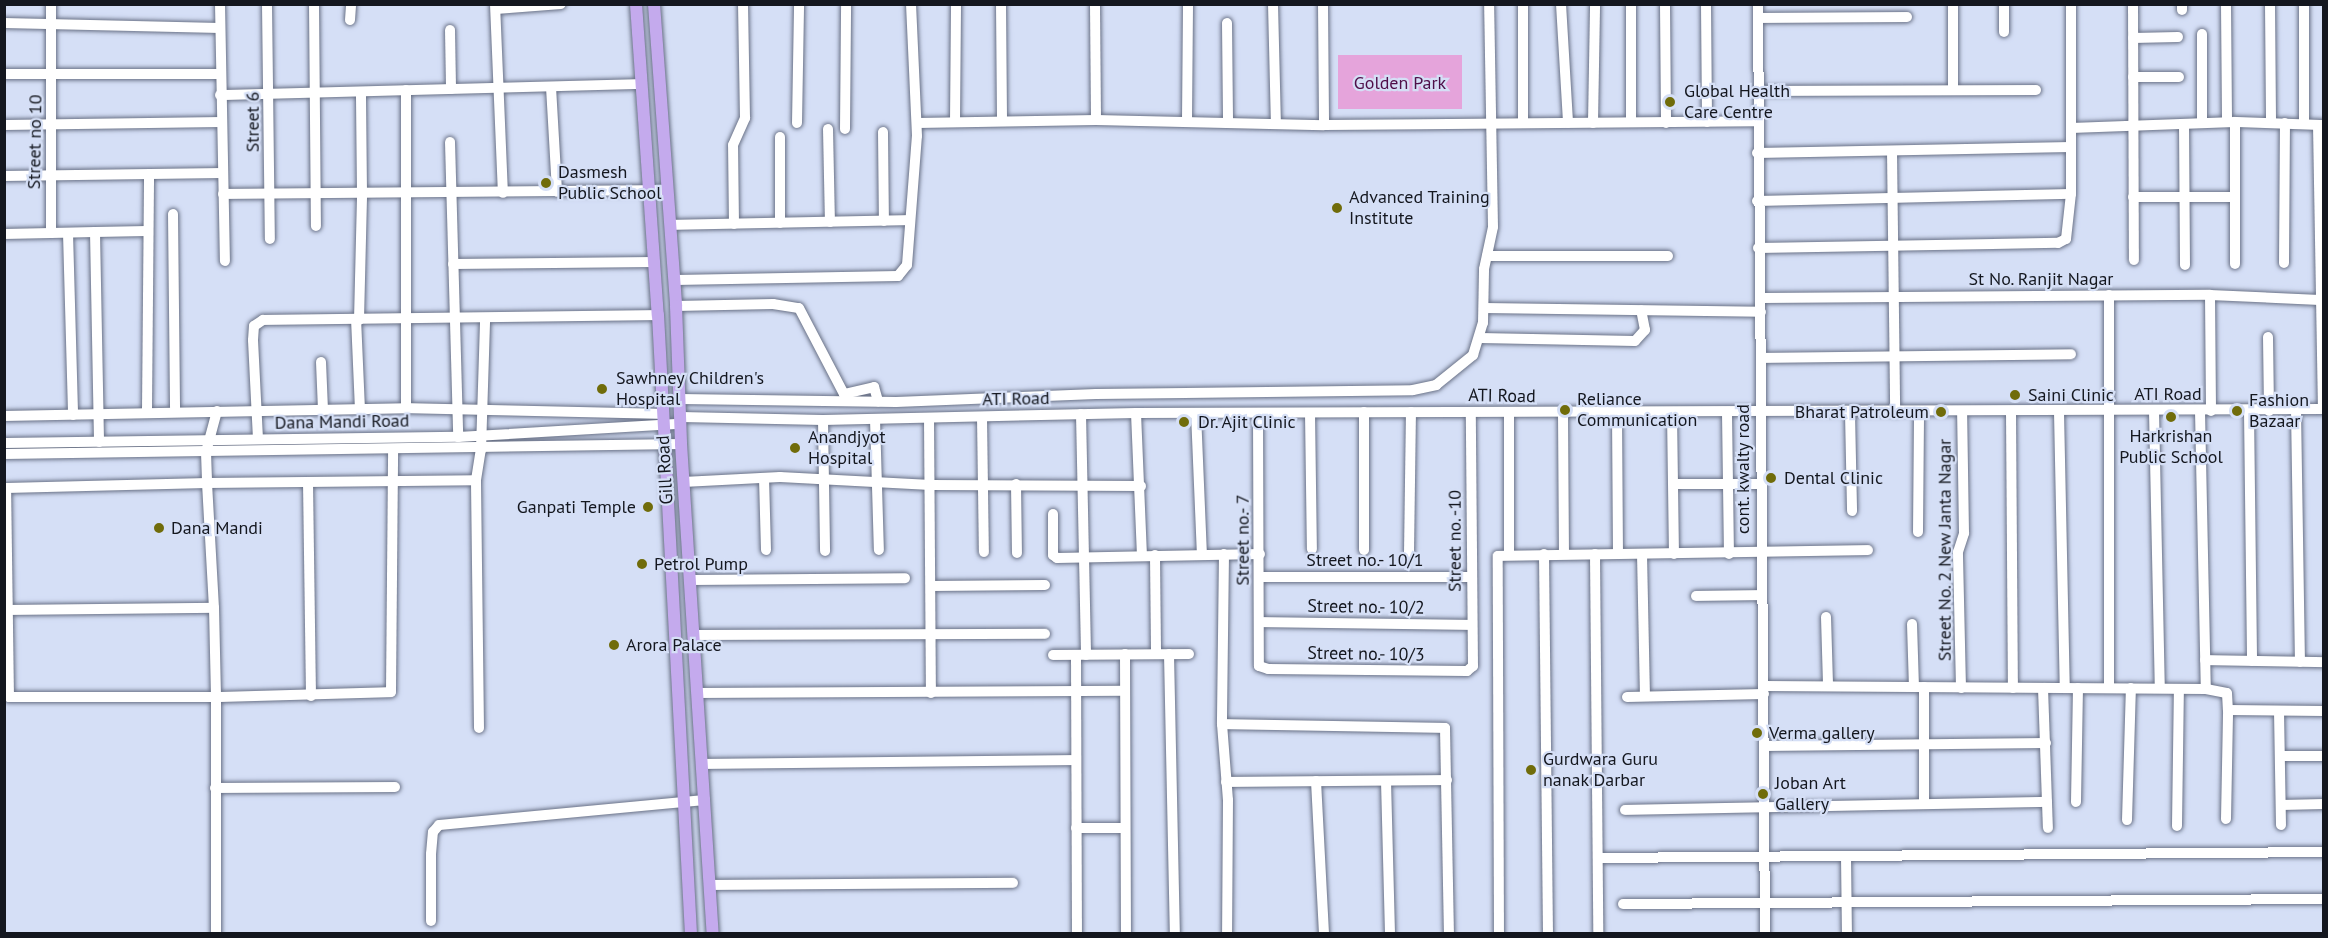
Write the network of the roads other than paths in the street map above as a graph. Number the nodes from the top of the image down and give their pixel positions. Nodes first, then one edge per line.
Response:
1 (51, 4) edge
2 (220, 4) edge
3 (267, 4) edge
4 (314, 4) edge
5 (351, 4) edge
6 (561, 4) edge
7 (636, 4) edge
8 (654, 4) edge
9 (743, 4) edge
10 (799, 4) edge
11 (846, 4) edge
12 (911, 4) edge
13 (956, 4) edge
14 (1001, 4) edge
15 (1095, 4) edge
16 (1188, 4) edge
17 (1273, 4) edge
18 (1323, 4) edge
19 (1489, 4) edge
20 (1523, 4) edge
21 (1561, 4) edge
22 (1595, 4) edge
23 (1631, 4) edge
24 (1665, 4) edge
25 (1706, 4) edge
26 (1758, 4) edge
27 (1953, 4) edge
28 (2004, 4) edge
29 (2071, 4) edge
30 (2133, 4) edge
31 (2226, 4) edge
32 (2270, 4) edge
33 (2304, 4) edge
34 (496, 7) edge
35 (1907, 17) dead end
36 (1758, 18) junction
37 (350, 20) dead end
38 (4, 23) edge
39 (1227, 23) dead end
40 (52, 27) junction
41 (220, 28) junction
42 (450, 30) dead end
43 (2004, 32) dead end
44 (2202, 34) dead end
45 (2178, 37) dead end
46 (2133, 38) junction
47 (52, 72) junction
48 (4, 74) edge
49 (220, 74) junction
50 (2133, 77) junction
51 (2179, 77) dead end
52 (640, 84) junction
53 (551, 87) junction
54 (497, 88) junction
55 (451, 89) junction
56 (406, 90) junction
57 (1953, 90) junction
58 (2036, 90) dead end
59 (1757, 91) junction
60 (361, 92) junction
61 (314, 93) junction
62 (269, 94) junction
63 (220, 95) junction
64 (1096, 120) junction
65 (1002, 121) junction
66 (1756, 121) junction
67 (53, 122) junction
68 (222, 122) junction
69 (955, 122) junction
70 (1187, 122) junction
71 (1631, 122) junction
72 (1707, 122) junction
73 (2231, 122) junction
74 (797, 123) dead end
75 (917, 123) junction
76 (1228, 123) junction
77 (1523, 123) junction
78 (1568, 123) junction
79 (1593, 123) junction
80 (1666, 123) junction
81 (2202, 123) junction
82 (2271, 123) junction
83 (2285, 123) junction
84 (1275, 124) junction
85 (1488, 124) junction
86 (2184, 124) junction
87 (2304, 124) junction
88 (4, 125) edge
89 (1324, 125) junction
90 (2321, 125) edge
91 (2133, 126) junction
92 (2071, 128) junction
93 (828, 129) dead end
94 (845, 129) dead end
95 (883, 132) dead end
96 (780, 137) dead end
97 (450, 142) dead end
98 (2071, 147) junction
99 (1892, 151) junction
100 (1757, 153) junction
101 (223, 173) junction
102 (148, 175) junction
103 (4, 176) edge
104 (51, 176) junction
105 (666, 190) junction
106 (648, 191) junction
107 (557, 192) junction
108 (362, 193) junction
109 (409, 193) junction
110 (451, 193) junction
111 (503, 193) junction
112 (223, 194) junction
113 (270, 194) junction
114 (316, 194) junction
115 (2071, 194) junction
116 (2133, 197) junction
117 (2185, 197) junction
118 (2235, 197) junction
119 (1892, 200) junction
120 (1757, 201) junction
121 (173, 214) dead end
122 (909, 220) junction
123 (884, 221) junction
124 (830, 222) junction
125 (780, 223) junction
126 (734, 224) junction
127 (669, 225) junction
128 (316, 226) dead end
129 (147, 231) junction
130 (95, 232) junction
131 (51, 233) junction
132 (68, 233) junction
133 (4, 234) edge
134 (270, 239) dead end
135 (1892, 246) junction
136 (1758, 248) junction
137 (1487, 256) junction
138 (1668, 256) dead end
139 (2134, 260) dead end
140 (225, 261) dead end
141 (654, 262) junction
142 (2284, 263) dead end
143 (453, 264) junction
144 (2235, 264) dead end
145 (2186, 265) dead end
146 (675, 280) junction
147 (2109, 295) junction
148 (2210, 295) junction
149 (1892, 297) junction
150 (1761, 298) junction
151 (2320, 300) junction
152 (676, 306) junction
153 (1484, 309) junction
154 (1641, 310) junction
155 (1761, 312) junction
156 (658, 315) junction
157 (455, 318) junction
158 (359, 320) junction
159 (485, 320) junction
160 (406, 321) junction
161 (2268, 337) dead end
162 (1480, 338) junction
163 (1894, 354) junction
164 (2071, 354) dead end
165 (1761, 358) junction
166 (321, 362) dead end
167 (680, 399) junction
168 (878, 401) junction
169 (406, 408) junction
170 (2323, 409) edge
171 (323, 410) junction
172 (360, 410) junction
173 (456, 410) junction
174 (2296, 410) junction
175 (147, 411) junction
176 (175, 411) junction
177 (217, 411) junction
178 (482, 411) junction
179 (2109, 411) junction
180 (2154, 411) junction
181 (2205, 411) junction
182 (2249, 411) junction
183 (2268, 411) junction
184 (257, 412) junction
185 (1364, 412) junction
186 (1411, 412) junction
187 (1471, 412) junction
188 (1509, 412) junction
189 (1617, 412) junction
190 (1895, 412) junction
191 (1918, 412) junction
192 (1962, 412) junction
193 (2011, 412) junction
194 (2059, 412) junction
195 (1136, 413) junction
196 (1196, 413) junction
197 (1258, 413) junction
198 (1310, 413) junction
199 (1563, 413) junction
200 (1672, 413) junction
201 (1727, 413) junction
202 (1850, 413) junction
203 (1081, 414) junction
204 (1759, 414) junction
205 (73, 415) junction
206 (4, 416) edge
207 (99, 416) junction
208 (982, 417) junction
209 (929, 418) junction
210 (875, 419) junction
211 (663, 420) junction
212 (823, 420) junction
213 (680, 421) junction
214 (481, 436) junction
215 (458, 437) junction
216 (208, 440) junction
217 (258, 440) junction
218 (99, 442) junction
219 (4, 443) edge
220 (664, 444) junction
221 (681, 444) junction
222 (481, 450) junction
223 (393, 451) junction
224 (206, 452) junction
225 (4, 454) edge
226 (764, 478) junction
227 (476, 480) junction
228 (877, 480) junction
229 (825, 481) junction
230 (308, 482) junction
231 (683, 482) junction
232 (207, 483) junction
233 (395, 483) junction
234 (931, 484) junction
235 (983, 484) junction
236 (1016, 484) junction
237 (1082, 484) junction
238 (1674, 484) junction
239 (1729, 484) junction
240 (1759, 484) junction
241 (1141, 486) junction
242 (5, 488) edge
243 (1852, 511) dead end
244 (1053, 514) dead end
245 (1918, 532) dead end
246 (1312, 549) dead end
247 (766, 550) dead end
248 (879, 550) dead end
249 (1364, 550) dead end
250 (1868, 550) dead end
251 (825, 551) dead end
252 (984, 552) dead end
253 (1760, 552) junction
254 (1017, 553) dead end
255 (1564, 553) junction
256 (1202, 554) junction
257 (1224, 554) junction
258 (1260, 554) junction
259 (1409, 554) dead end
260 (1544, 554) junction
261 (1595, 554) junction
262 (1618, 554) junction
263 (1642, 554) junction
264 (1674, 554) junction
265 (1729, 554) junction
266 (1142, 555) junction
267 (1155, 555) junction
268 (1509, 555) junction
269 (1085, 557) junction
270 (1260, 577) junction
271 (1471, 577) junction
272 (905, 578) dead end
273 (691, 580) junction
274 (1045, 585) dead end
275 (931, 586) junction
276 (1761, 595) junction
277 (1696, 596) dead end
278 (214, 608) junction
279 (9, 610) junction
280 (1827, 617) dead end
281 (1259, 622) junction
282 (1912, 624) dead end
283 (1472, 625) junction
284 (1045, 633) dead end
285 (695, 635) junction
286 (931, 636) junction
287 (1125, 654) junction
288 (1156, 654) junction
289 (1169, 654) junction
290 (1189, 654) dead end
291 (1053, 655) dead end
292 (1081, 655) junction
293 (2205, 660) junction
294 (2252, 661) junction
295 (2300, 662) junction
296 (2324, 662) edge
297 (1259, 666) joint
298 (1472, 669) joint
299 (1828, 686) junction
300 (1919, 687) junction
301 (2109, 687) junction
302 (2160, 687) junction
303 (1961, 688) junction
304 (2013, 688) junction
305 (2043, 688) junction
306 (2065, 688) junction
307 (2078, 688) junction
308 (2131, 688) junction
309 (2179, 689) junction
310 (2206, 689) junction
311 (1764, 690) junction
312 (1124, 691) junction
313 (1076, 692) junction
314 (699, 693) junction
315 (931, 693) junction
316 (311, 696) junction
317 (1628, 696) dead end
318 (1645, 696) junction
319 (7, 697) edge
320 (216, 697) junction
321 (2228, 710) junction
322 (2279, 711) junction
323 (2324, 711) edge
324 (1222, 724) junction
325 (479, 728) dead end
326 (2046, 743) junction
327 (1925, 745) junction
328 (1764, 746) junction
329 (2281, 756) junction
330 (2324, 756) edge
331 (1075, 760) junction
332 (703, 764) junction
333 (1447, 780) junction
334 (1316, 781) junction
335 (1386, 781) junction
336 (1226, 782) junction
337 (395, 787) dead end
338 (215, 788) junction
339 (684, 800) junction
340 (705, 800) junction
341 (2047, 802) junction
342 (2076, 802) dead end
343 (1924, 803) junction
344 (2324, 804) edge
345 (1764, 805) junction
346 (2281, 805) junction
347 (1625, 810) dead end
348 (2226, 819) dead end
349 (2127, 820) dead end
350 (2281, 825) dead end
351 (2177, 826) dead end
352 (1076, 828) junction
353 (1125, 828) junction
354 (2048, 828) dead end
355 (2324, 852) edge
356 (1764, 855) junction
357 (1846, 856) junction
358 (1598, 858) junction
359 (1013, 883) dead end
360 (710, 885) junction
361 (2324, 899) edge
362 (1847, 903) junction
363 (1623, 904) dead end
364 (1765, 904) junction
365 (431, 921) dead end
366 (216, 933) edge
367 (691, 933) edge
368 (713, 933) edge
369 (1077, 933) edge
370 (1125, 933) edge
371 (1175, 933) edge
372 (1227, 933) edge
373 (1324, 933) edge
374 (1390, 933) edge
375 (1449, 933) edge
376 (1499, 933) edge
377 (1548, 933) edge
378 (1598, 933) edge
379 (1765, 933) edge
380 (1847, 933) edge

1 - 40 street, Street no 10
2 - 41 street
3 - 62 street, Street 6
4 - 61 street
5 - 37 street
6 - 34 street
7 - 52 main road, Gill Road
8 - 105 main road, Gill Road
9 - 126 street
10 - 74 street
11 - 94 street
12 - 75 street
13 - 69 street
14 - 65 street
15 - 64 street
16 - 70 street
17 - 84 street
18 - 89 street
19 - 85 street
20 - 77 street
21 - 78 street
22 - 79 street
23 - 71 street
24 - 80 street
25 - 72 street
26 - 36 street, cont. kwalty road
27 - 57 street
28 - 43 street
29 - 92 street
30 - 46 street
31 - 73 street
32 - 82 street
33 - 87 street
34 - 54 street
35 - 36 street
36 - 59 street, cont. kwalty road
38 - 40 street
39 - 76 street
40 - 41 street
40 - 47 street, Street no 10
41 - 49 street
42 - 55 street
44 - 81 street
45 - 46 street
46 - 50 street
47 - 48 street
47 - 49 street
47 - 67 street, Street no 10
49 - 63 street
50 - 51 street
50 - 91 street
52 - 53 street
52 - 106 main road, Gill Road
53 - 54 street
53 - 107 street
54 - 55 street
54 - 111 street
55 - 56 street
56 - 60 street
56 - 109 street
57 - 58 street
57 - 59 street
59 - 66 street, cont. kwalty road
60 - 61 street
60 - 108 street
61 - 62 street
61 - 114 street
62 - 63 street
62 - 113 street, Street 6
63 - 68 street
64 - 65 street
64 - 70 street
65 - 69 street
66 - 72 street
66 - 100 street, cont. kwalty road
67 - 68 street
67 - 88 street
67 - 104 street, Street no 10
68 - 101 street
69 - 75 street
70 - 76 street
71 - 79 street
71 - 80 street
72 - 80 street
73 - 81 street
73 - 82 street
73 - 118 street
75 - 122 street
76 - 84 street
77 - 78 street
77 - 85 street
78 - 79 street
81 - 86 street
82 - 83 street
83 - 87 street
83 - 142 street
84 - 89 street
85 - 89 street
85 - 137 street
86 - 91 street
86 - 117 street
87 - 90 street
90 - 151 street
91 - 92 street
91 - 116 street
92 - 98 street
93 - 124 street
95 - 123 street
96 - 125 street
97 - 110 street
98 - 99 street
98 - 115 street
99 - 100 street
99 - 119 street
100 - 120 street, cont. kwalty road
101 - 102 street
101 - 112 street
102 - 104 street
102 - 129 street
103 - 104 street
104 - 131 street, Street no 10
105 - 106 street
105 - 127 main road, Gill Road
106 - 107 street
106 - 141 main road, Gill Road
107 - 111 street
108 - 109 street
108 - 114 street
108 - 158 street
109 - 110 street
109 - 160 street
110 - 111 street
110 - 143 street
112 - 113 street
112 - 140 street
113 - 114 street
113 - 134 street, Street 6
114 - 128 street
115 - 119 street
115 - 135 street
116 - 117 street
116 - 139 street
117 - 118 street
117 - 145 street
118 - 144 street
119 - 120 street
119 - 135 street
120 - 136 street, cont. kwalty road
121 - 176 street
122 - 123 street
122 - 146 street
123 - 124 street
124 - 125 street
125 - 126 street
126 - 127 street
127 - 146 main road, Gill Road
129 - 130 street
129 - 175 street
130 - 132 street
130 - 207 street
131 - 132 street
131 - 133 street
132 - 205 street
135 - 136 street
135 - 149 street
136 - 150 street, cont. kwalty road
137 - 138 street
137 - 153 street
141 - 143 street
141 - 156 main road, Gill Road
143 - 157 street
146 - 152 main road, Gill Road
147 - 148 street, St No. Ranjit Nagar
147 - 149 street, St No. Ranjit Nagar
147 - 179 street
148 - 151 street, St No. Ranjit Nagar
148 - 181 street
149 - 150 street, St No. Ranjit Nagar
149 - 163 street
150 - 155 street, cont. kwalty road
151 - 170 street
152 - 167 main road, Gill Road
152 - 168 street
153 - 154 street
153 - 162 street
154 - 155 street
154 - 162 street
155 - 165 street, cont. kwalty road
156 - 159 street
156 - 211 main road, Gill Road
157 - 159 street
157 - 160 street
157 - 173 street
158 - 160 street
158 - 172 street
158 - 184 street
159 - 178 street
160 - 169 street
161 - 183 street
162 - 168 street
163 - 164 street
163 - 165 street
163 - 190 street
165 - 204 street, cont. kwalty road
166 - 171 street
167 - 168 street
167 - 213 main road, Gill Road
169 - 172 street
169 - 173 street
170 - 174 street, ATI Road
171 - 172 street
171 - 184 street
173 - 178 street
173 - 215 street
174 - 183 street, ATI Road
174 - 295 street
175 - 176 street
175 - 207 street
176 - 177 street
177 - 184 street
177 - 216 street
178 - 211 street
178 - 214 street
179 - 180 street, ATI Road
179 - 194 street, ATI Road
179 - 301 street
180 - 181 street, ATI Road
180 - 302 street
181 - 182 street, ATI Road
181 - 293 street
182 - 183 street, ATI Road
182 - 294 street
184 - 217 street
185 - 186 street, ATI Road
185 - 198 street, ATI Road
185 - 249 street
186 - 187 street, ATI Road
186 - 259 street
187 - 188 street, ATI Road
187 - 271 street, Street no. -10
188 - 199 street, ATI Road
188 - 268 street
189 - 199 street, ATI Road
189 - 200 street, ATI Road
189 - 262 street
190 - 191 street, ATI Road
190 - 202 street, ATI Road
191 - 192 street, ATI Road
191 - 245 street
192 - 193 street, ATI Road
192 - 303 street, Street No. 2 New Janta Nagar
193 - 194 street, ATI Road
193 - 304 street
194 - 306 street
195 - 196 street, ATI Road
195 - 203 street, ATI Road
195 - 241 street
196 - 197 street, ATI Road
196 - 256 street
197 - 198 street, ATI Road
197 - 258 street, Street no.- 7
198 - 246 street
199 - 255 street
200 - 201 street, ATI Road
200 - 238 street
201 - 204 street, ATI Road
201 - 239 street
202 - 204 street, ATI Road
202 - 243 street
203 - 208 street, ATI Road
203 - 237 street
204 - 240 street, cont. kwalty road
205 - 206 street
205 - 207 street
207 - 218 street
208 - 209 street, ATI Road
208 - 235 street
209 - 210 street, ATI Road
209 - 234 street
210 - 212 street, ATI Road
210 - 228 street
211 - 213 street, Dana Mandi Road
211 - 214 street, Dana Mandi Road
211 - 220 main road, Gill Road
212 - 213 street, ATI Road
212 - 229 street
213 - 221 main road, Gill Road
214 - 215 street, Dana Mandi Road
214 - 222 street
215 - 217 street, Dana Mandi Road
216 - 217 street, Dana Mandi Road
216 - 218 street, Dana Mandi Road
216 - 224 street
218 - 219 street, Dana Mandi Road
220 - 221 street
220 - 222 street
220 - 339 main road, Gill Road
221 - 231 main road, Gill Road
222 - 223 street
222 - 227 street
223 - 224 street
223 - 233 street
224 - 225 street
224 - 232 street
226 - 229 street
226 - 231 street
226 - 247 street
227 - 233 street
227 - 325 street
228 - 229 street
228 - 234 street
228 - 248 street
229 - 251 street
230 - 232 street
230 - 233 street
230 - 316 street
231 - 273 main road, Gill Road
232 - 242 street
232 - 278 street
233 - 316 street
234 - 235 street
234 - 275 street
235 - 236 street
235 - 252 street
236 - 237 street
236 - 254 street
237 - 241 street
237 - 269 street
238 - 239 street
238 - 264 street
239 - 240 street
239 - 265 street
240 - 253 street, cont. kwalty road
241 - 266 street
242 - 279 street
244 - 269 street
250 - 253 street
253 - 265 street
253 - 276 street, cont. kwalty road
255 - 260 street
255 - 261 street
256 - 257 street
256 - 267 street
257 - 258 street
257 - 324 street
258 - 270 street, Street no.- 7
260 - 268 street
260 - 377 street
261 - 262 street
261 - 358 street
262 - 263 street
263 - 264 street
263 - 318 street
264 - 265 street
266 - 267 street
266 - 269 street
267 - 288 street
268 - 376 street
269 - 292 street
270 - 271 street, Street no.- 10/1
270 - 281 street, Street no.- 7
271 - 283 street, Street no. -10
272 - 273 street
273 - 285 main road, Gill Road
274 - 275 street
275 - 286 street
276 - 277 street
276 - 311 street, cont. kwalty road
278 - 279 street
278 - 320 street
279 - 319 street
280 - 299 street
281 - 283 street, Street no.- 10/2
281 - 297 street, Street no.- 7
282 - 300 street
283 - 298 street, Street no. -10
284 - 286 street
285 - 286 street
285 - 314 main road, Gill Road
286 - 315 street
287 - 288 street
287 - 292 street
287 - 312 street
288 - 289 street
289 - 290 street
289 - 371 street
291 - 292 street
292 - 313 street
293 - 294 street
293 - 310 street
294 - 295 street
295 - 296 street
297 - 298 street, Street no.- 10/3
299 - 300 street
299 - 311 street
300 - 303 street
300 - 327 street
301 - 307 street
301 - 308 street
302 - 308 street
302 - 309 street
303 - 304 street
304 - 305 street
305 - 306 street
305 - 326 street
306 - 307 street
307 - 342 street
308 - 349 street
309 - 310 street
309 - 351 street
310 - 321 street
311 - 318 street
311 - 328 street, cont. kwalty road
312 - 313 street
312 - 353 street
313 - 315 street
313 - 331 street
314 - 315 street
314 - 332 main road, Gill Road
316 - 320 street
317 - 318 street
319 - 320 street
320 - 338 street
321 - 322 street
321 - 348 street
322 - 323 street
322 - 329 street
324 - 333 street
324 - 336 street
326 - 327 street
326 - 341 street
327 - 328 street
327 - 343 street
328 - 345 street, cont. kwalty road
329 - 330 street
329 - 346 street
331 - 332 street
331 - 352 street
332 - 340 main road, Gill Road
333 - 335 street
333 - 375 street
334 - 335 street
334 - 336 street
334 - 373 street
335 - 374 street
336 - 372 street
337 - 338 street
338 - 366 street
339 - 340 street
339 - 365 street
339 - 367 main road, Gill Road
340 - 360 main road, Gill Road
341 - 343 street
341 - 354 street
343 - 345 street
344 - 346 street
345 - 347 street
345 - 356 street, cont. kwalty road
346 - 350 street
352 - 353 street
352 - 369 street
353 - 370 street
355 - 357 street
356 - 357 street
356 - 358 street
356 - 364 street, cont. kwalty road
357 - 362 street
358 - 378 street
359 - 360 street
360 - 368 main road, Gill Road
361 - 362 street
362 - 364 street
362 - 380 street
363 - 364 street
364 - 379 street, cont. kwalty road

